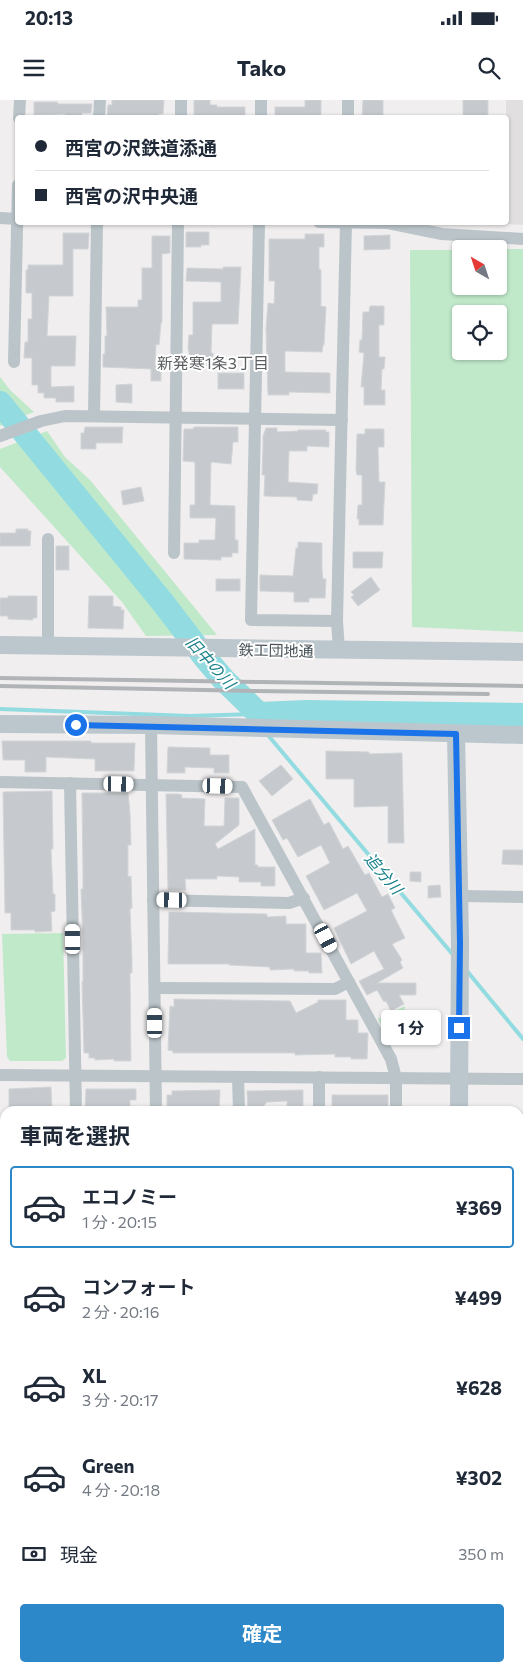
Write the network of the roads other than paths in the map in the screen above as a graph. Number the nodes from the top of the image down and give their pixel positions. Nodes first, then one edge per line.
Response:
1 (20, 100) edge
2 (100, 100) edge
3 (181, 100) edge
4 (262, 100) edge
5 (348, 100) edge
6 (19, 115) edge
7 (99, 115) edge
8 (181, 115) edge
9 (261, 115) edge
10 (348, 115) edge
11 (0, 218) edge
12 (15, 219) edge
13 (17, 225) edge
14 (97, 225) edge
15 (178, 225) edge
16 (259, 225) edge
17 (346, 225) edge
18 (398, 225) edge
19 (523, 239) edge
20 (14, 362) dead end
21 (94, 416) junction
22 (175, 417) junction
23 (256, 418) junction
24 (342, 420) junction
25 (0, 436) edge
26 (48, 539) dead end
27 (174, 553) dead end
28 (337, 621) junction
29 (0, 645) edge
30 (48, 646) junction
31 (339, 651) junction
32 (523, 652) edge
33 (0, 724) edge
34 (152, 726) junction
35 (456, 734) junction
36 (523, 735) edge
37 (0, 782) edge
38 (70, 783) junction
39 (152, 785) junction
40 (459, 896) junction
41 (523, 897) edge
42 (304, 898) junction
43 (153, 900) junction
44 (350, 982) junction
45 (155, 988) junction
46 (0, 1075) edge
47 (76, 1076) junction
48 (155, 1076) junction
49 (238, 1077) junction
50 (319, 1078) junction
51 (396, 1078) junction
52 (458, 1079) junction
53 (523, 1079) edge
54 (76, 1106) edge
55 (156, 1106) edge
56 (239, 1106) edge
57 (319, 1106) edge
58 (396, 1106) edge
59 (458, 1106) edge

1 - 6 street
2 - 7 street
3 - 8 street
4 - 9 street
5 - 10 street
11 - 12 street
13 - 20 street
14 - 21 street
15 - 22 street
16 - 23 street
17 - 24 street
18 - 19 street
21 - 22 street
21 - 25 street
22 - 23 street
22 - 27 street
23 - 24 street
23 - 28 street
24 - 28 street
26 - 30 street
28 - 31 street
29 - 30 street, 鉄工団地通
30 - 31 street, 鉄工団地通
31 - 32 street, 鉄工団地通
33 - 34 street
34 - 35 street
34 - 39 street
35 - 36 street
35 - 40 street
37 - 38 street
38 - 39 street
38 - 47 street
39 - 42 street
39 - 43 street
40 - 41 street
40 - 52 street
42 - 43 street
42 - 44 street
43 - 45 street
44 - 45 street
44 - 51 street
45 - 48 street
46 - 47 street
47 - 48 street
47 - 54 street
48 - 49 street
48 - 55 street
49 - 50 street
49 - 56 street
50 - 51 street
50 - 57 street
51 - 52 street
51 - 58 street
52 - 53 street
52 - 59 street

